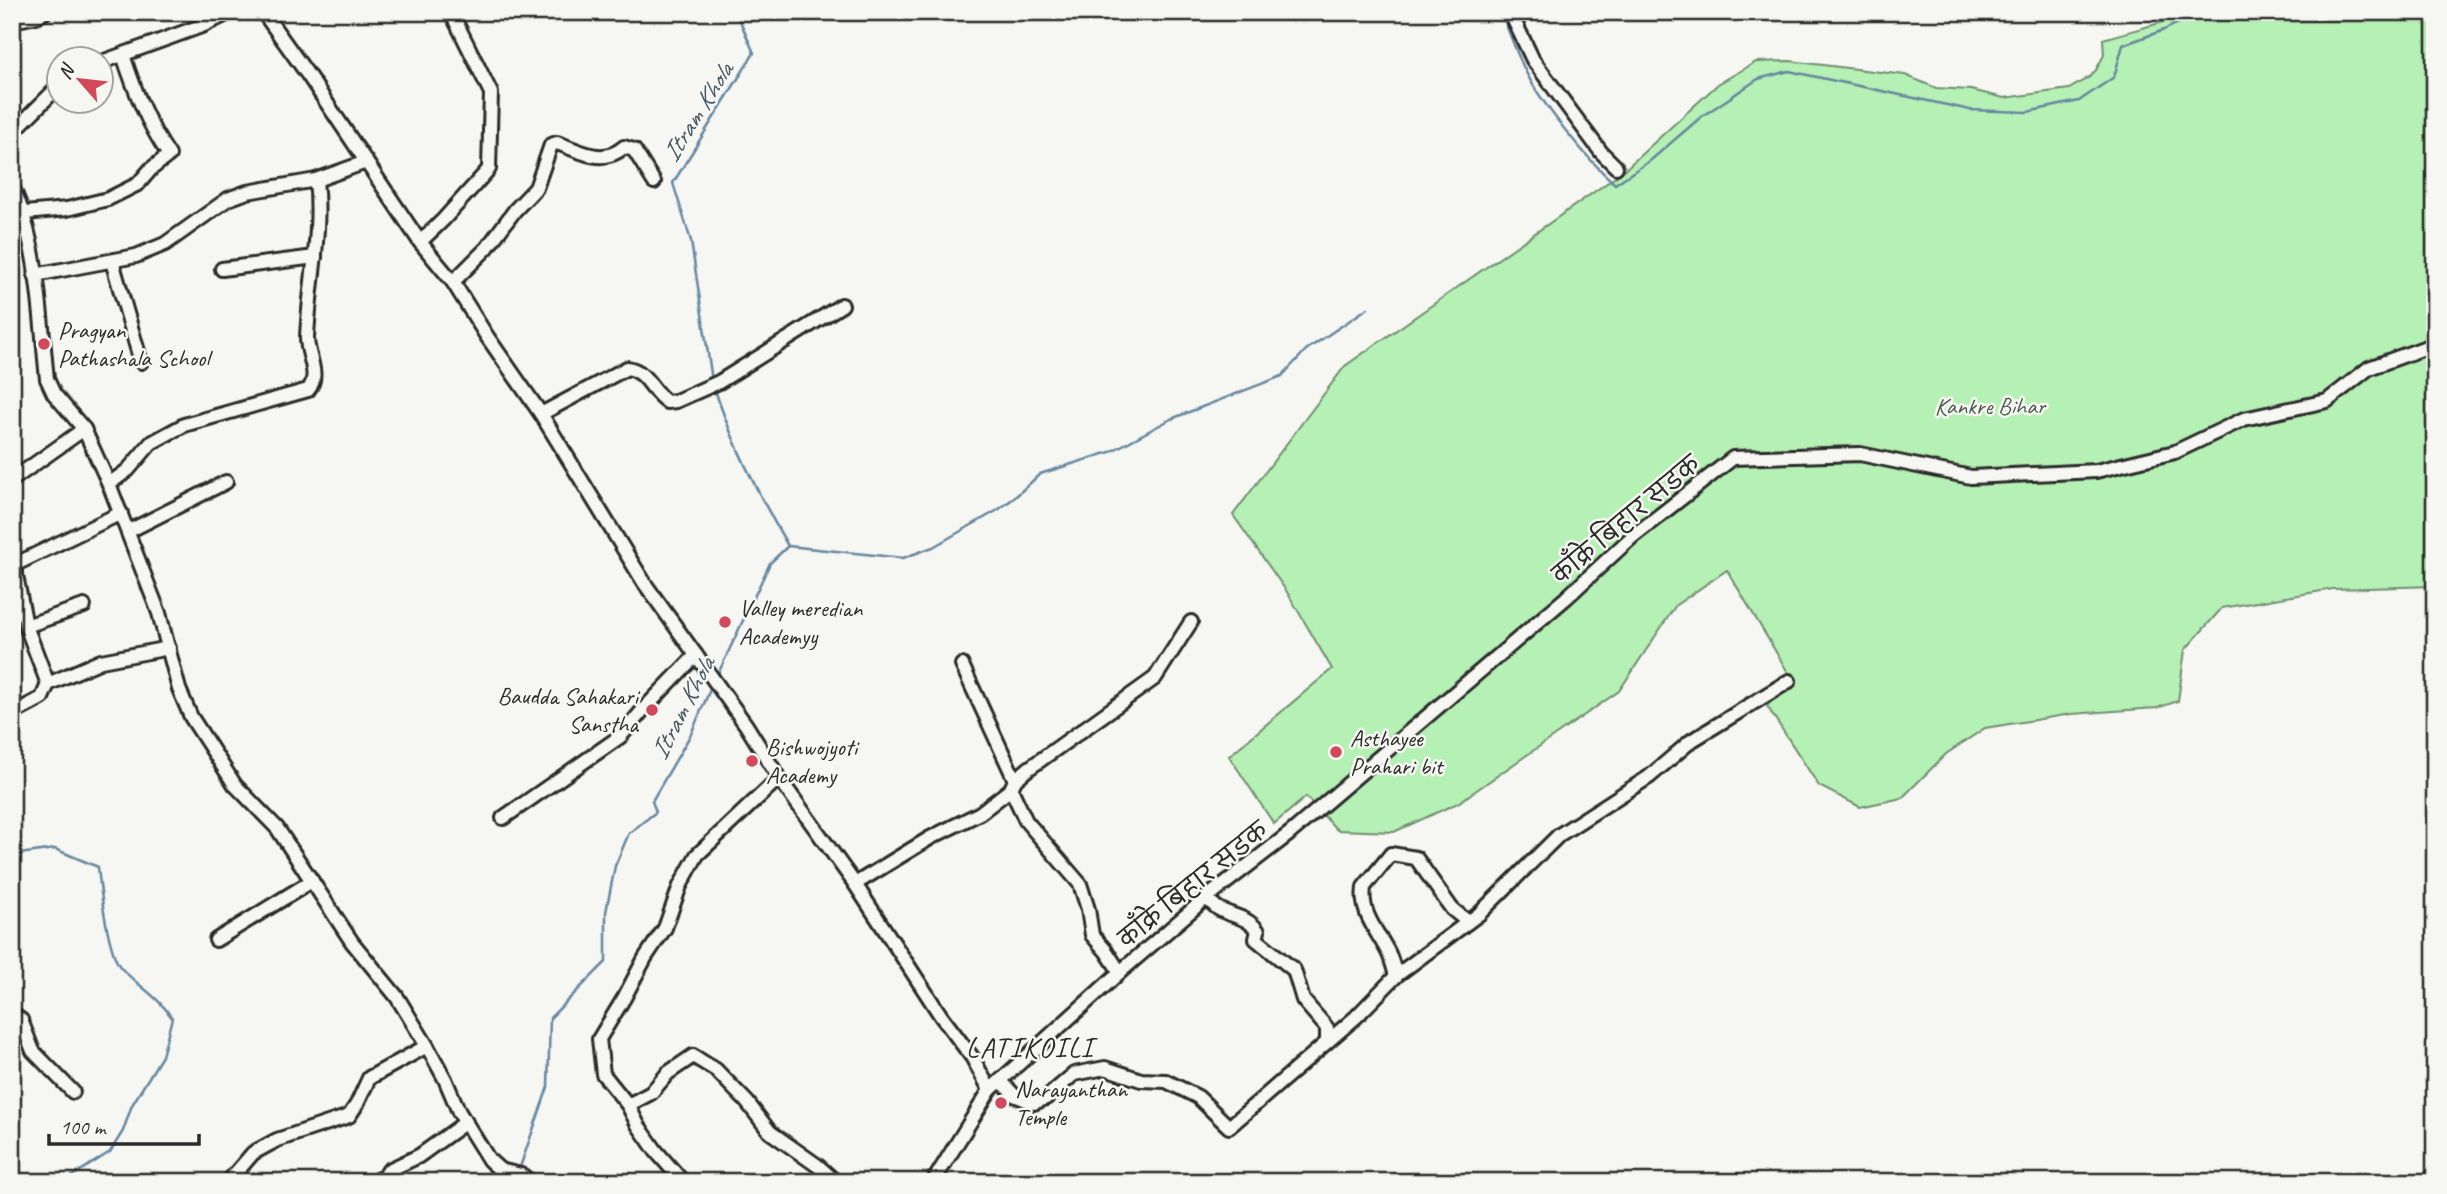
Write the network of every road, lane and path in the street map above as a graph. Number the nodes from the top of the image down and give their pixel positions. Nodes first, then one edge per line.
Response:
1 (45, 12) edge
2 (231, 12) edge
3 (263, 12) edge
4 (451, 12) edge
5 (1510, 12) edge
6 (12, 21) edge
7 (123, 55) junction
8 (116, 57) edge
9 (46, 99) edge
10 (12, 133) edge
11 (366, 162) junction
12 (1616, 167) dead end
13 (316, 180) junction
14 (654, 182) dead end
15 (12, 186) edge
16 (24, 213) junction
17 (420, 242) junction
18 (315, 257) junction
19 (112, 261) junction
20 (222, 270) dead end
21 (36, 275) junction
22 (453, 282) junction
23 (842, 305) dead end
24 (2435, 344) edge
25 (141, 362) dead end
26 (541, 414) junction
27 (84, 429) junction
28 (12, 480) edge
29 (226, 482) dead end
30 (109, 484) junction
31 (121, 513) junction
32 (129, 531) junction
33 (13, 565) edge
34 (84, 607) dead end
35 (1191, 622) dead end
36 (26, 626) junction
37 (169, 648) junction
38 (696, 655) junction
39 (962, 665) dead end
40 (1788, 681) dead end
41 (48, 684) junction
42 (12, 714) edge
43 (779, 778) junction
44 (1013, 784) junction
45 (503, 818) dead end
46 (312, 881) junction
47 (855, 884) junction
48 (1206, 898) junction
49 (1468, 922) junction
50 (216, 940) dead end
51 (1119, 972) junction
52 (1396, 976) junction
53 (12, 1014) edge
54 (1326, 1042) junction
55 (427, 1046) junction
56 (1002, 1081) junction
57 (990, 1090) junction
58 (73, 1091) dead end
59 (628, 1105) junction
60 (466, 1122) junction
61 (522, 1176) edge
62 (229, 1182) edge
63 (373, 1182) edge
64 (498, 1182) edge
65 (683, 1182) edge
66 (836, 1182) edge
67 (933, 1182) edge

1 - 6 street
2 - 7 street
3 - 11 street
4 - 17 street
5 - 12 street
7 - 8 street
7 - 16 street
9 - 10 street
11 - 13 street
11 - 17 street
13 - 18 street
13 - 19 street
14 - 22 street
15 - 16 street
16 - 21 street
17 - 22 street
18 - 20 street
18 - 30 street
19 - 21 street
19 - 25 street
21 - 27 street
22 - 26 street
23 - 26 street
24 - 48 street, काँक्रे बिहार सडक
26 - 38 street
27 - 28 street
27 - 30 street
29 - 32 street
30 - 31 street
31 - 32 street
31 - 33 street
32 - 37 street
33 - 36 street
34 - 36 street
35 - 44 street
36 - 41 street
37 - 41 street
37 - 46 street
38 - 43 street
38 - 45 street
39 - 44 street
40 - 49 street
41 - 42 street
43 - 47 street
43 - 59 street
44 - 47 street
44 - 51 street
46 - 50 street
46 - 55 street
47 - 57 street
48 - 51 street, काँक्रे बिहार सडक
48 - 54 street
49 - 52 street
49 - 52 street
51 - 56 street, काँक्रे बिहार सडक
52 - 54 street
53 - 58 street
54 - 56 street
55 - 60 street
55 - 62 street
56 - 57 street, काँक्रे बिहार सडक
57 - 67 street
59 - 65 street
59 - 66 street
60 - 61 street
60 - 63 street
61 - 64 street

